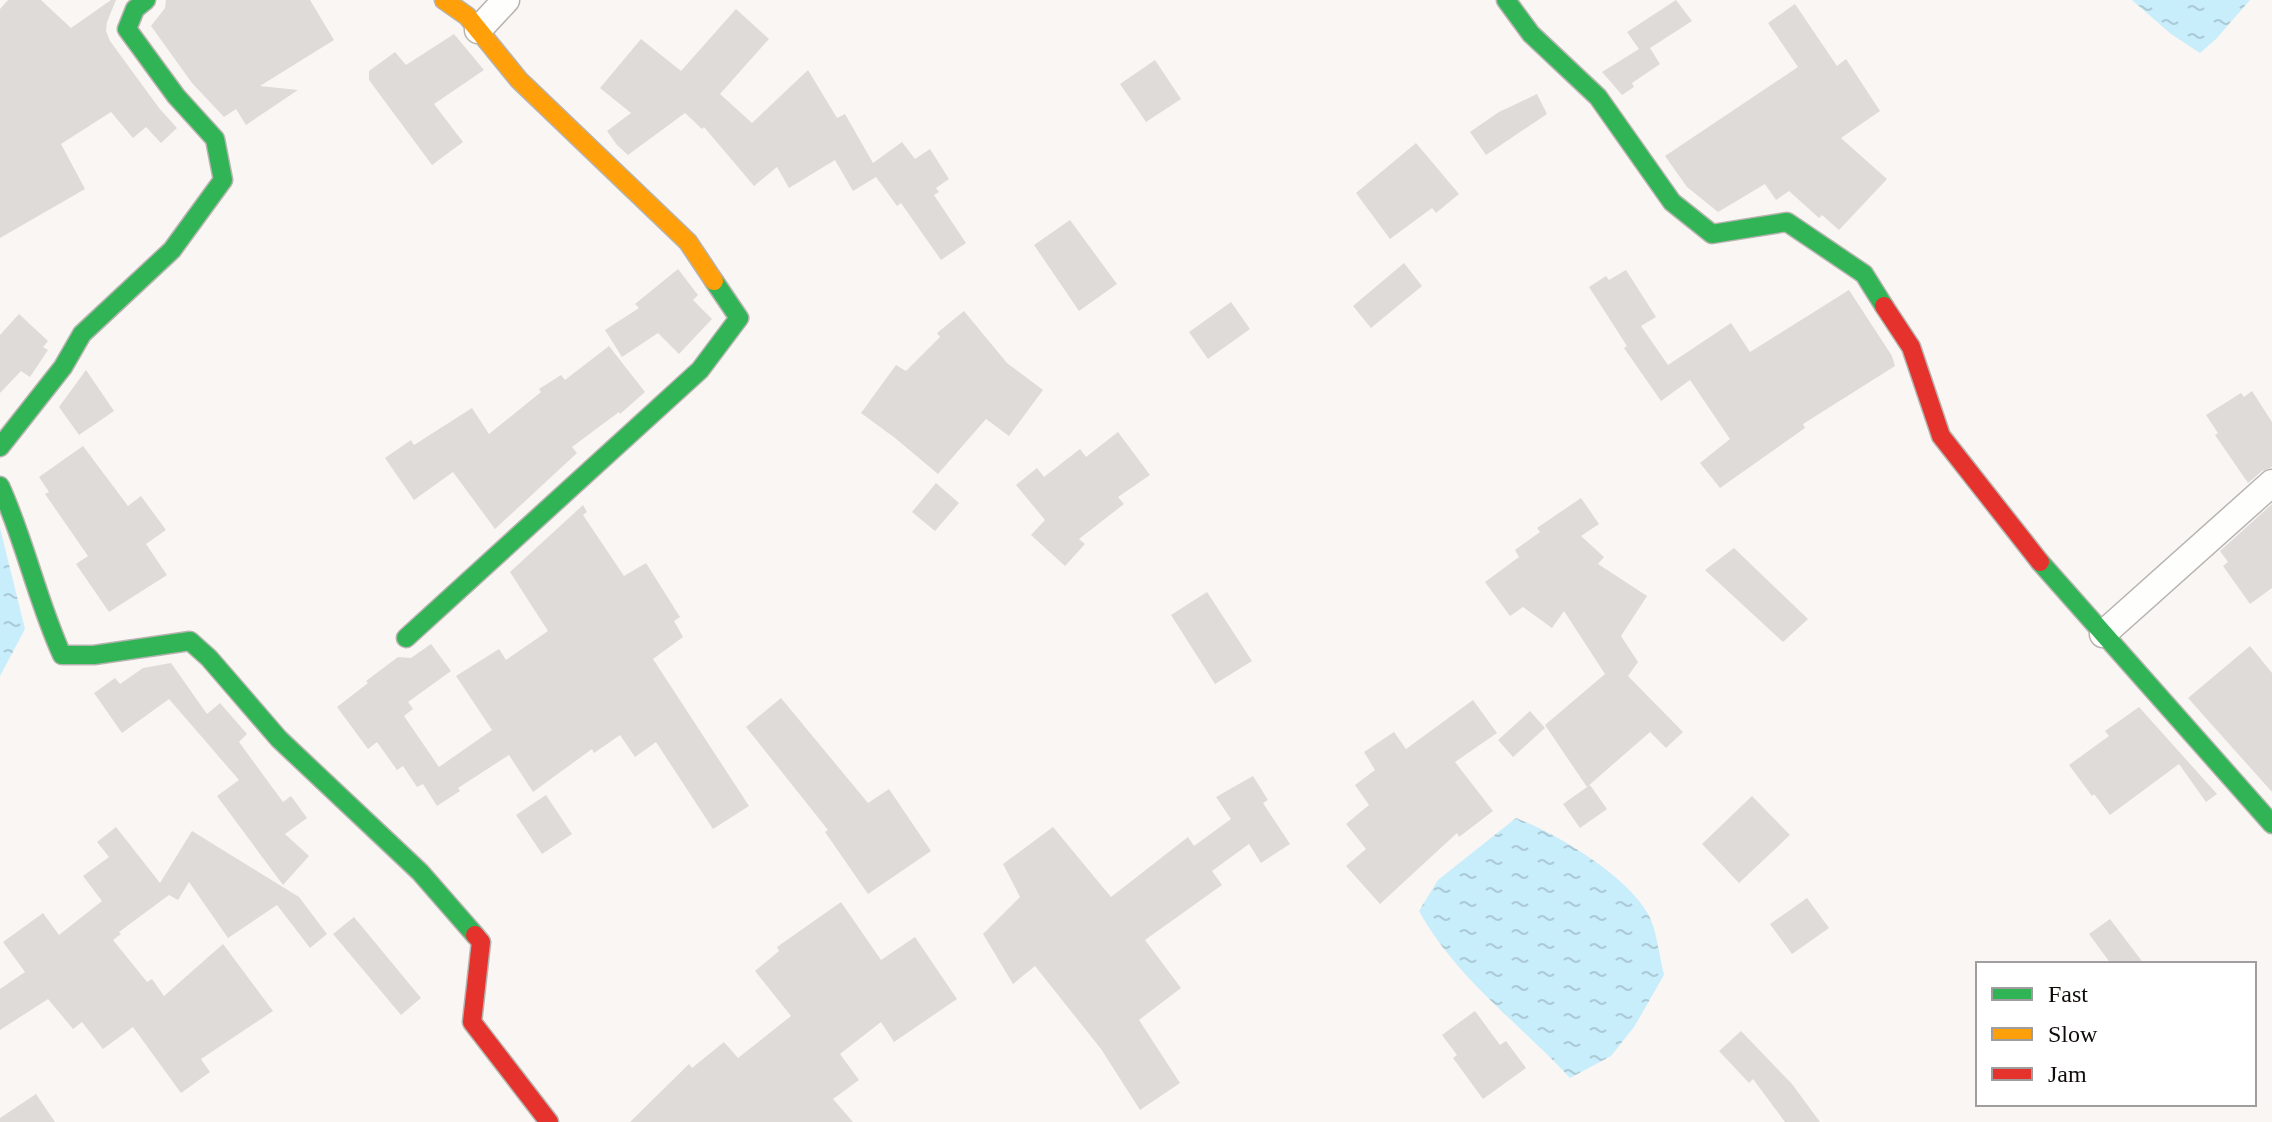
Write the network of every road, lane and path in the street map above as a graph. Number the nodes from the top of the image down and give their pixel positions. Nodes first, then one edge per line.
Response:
1 (146, 0) edge
2 (444, 0) edge
3 (506, 0) edge
4 (1506, 0) edge
5 (478, 30) junction
6 (0, 447) edge
7 (2272, 483) edge
8 (0, 486) edge
9 (2103, 634) junction
10 (406, 638) dead end
11 (2272, 824) edge
12 (549, 1122) edge

1 - 6 street
2 - 5 street
3 - 5 street
4 - 9 street
5 - 10 street
7 - 9 street
8 - 12 street
9 - 11 street

